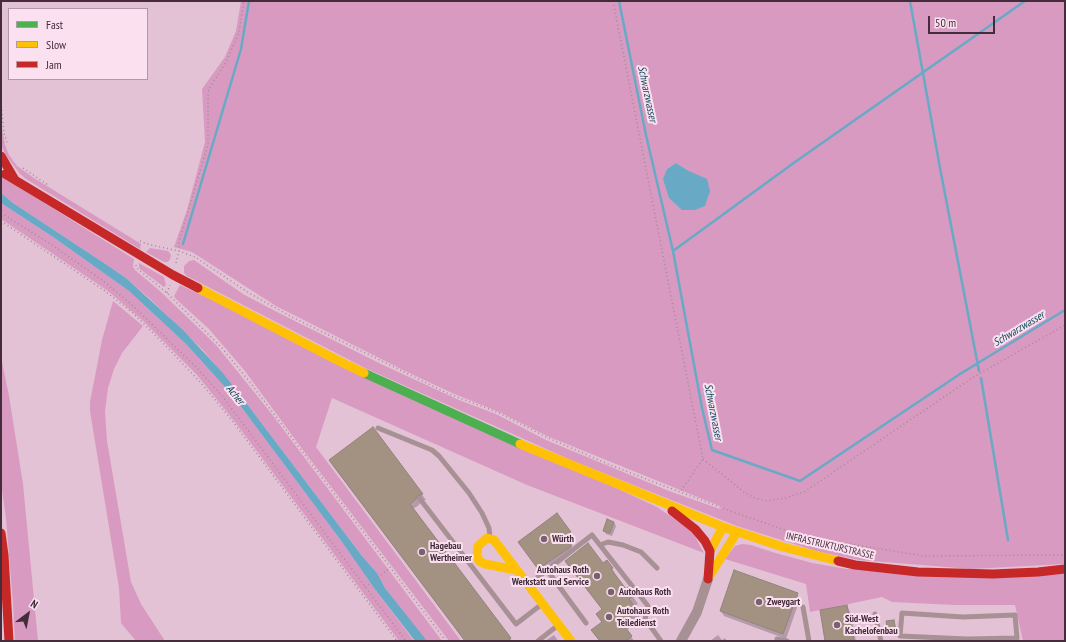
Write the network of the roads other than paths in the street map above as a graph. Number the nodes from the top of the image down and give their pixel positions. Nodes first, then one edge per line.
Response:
1 (1, 156) edge
2 (1, 171) edge
3 (15, 180) junction
4 (378, 428) dead end
5 (420, 499) dead end
6 (659, 501) junction
7 (723, 527) junction
8 (737, 532) junction
9 (1, 533) edge
10 (491, 539) junction
11 (600, 546) junction
12 (710, 551) junction
13 (657, 568) dead end
14 (1065, 569) edge
15 (516, 570) junction
16 (546, 570) junction
17 (708, 579) junction
18 (528, 585) junction
19 (542, 604) junction
20 (803, 607) dead end
21 (875, 614) dead end
22 (586, 623) dead end
23 (558, 625) junction
24 (777, 638) dead end
25 (967, 640) edge
26 (9, 641) edge
27 (538, 641) edge
28 (571, 641) edge
29 (661, 641) edge
30 (681, 641) edge
31 (787, 641) edge
32 (809, 641) edge
33 (881, 641) edge

1 - 3 street
2 - 3 street, INFRASTRUKTURSTRASSE
3 - 6 street, INFRASTRUKTURSTRASSE
4 - 10 lane
5 - 19 lane
6 - 7 street, INFRASTRUKTURSTRASSE
6 - 12 street
7 - 8 street, INFRASTRUKTURSTRASSE
7 - 12 street
8 - 14 street, INFRASTRUKTURSTRASSE
8 - 17 street
9 - 26 street
10 - 15 street
10 - 15 street
11 - 13 lane
11 - 16 lane
11 - 29 lane
12 - 17 street
15 - 18 street
16 - 18 lane
16 - 22 lane
17 - 30 street
18 - 19 street
19 - 23 street
20 - 32 lane
21 - 33 lane
23 - 27 lane
23 - 28 street
24 - 31 lane
25 - 25 lane

